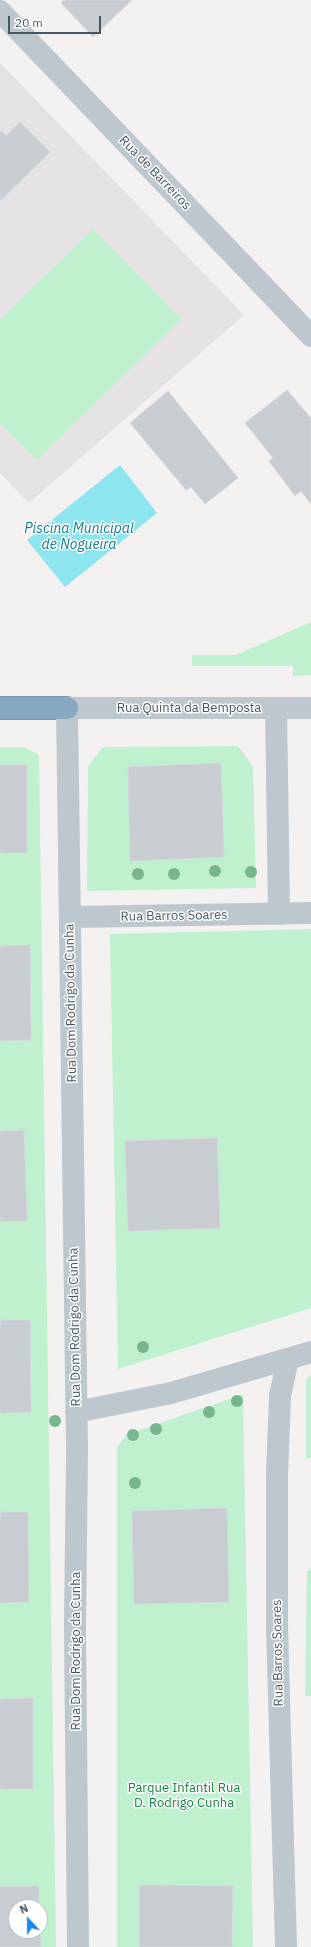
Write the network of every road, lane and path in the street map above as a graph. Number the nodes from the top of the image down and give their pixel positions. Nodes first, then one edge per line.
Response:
1 (0, 11) edge
2 (311, 336) edge
3 (0, 708) edge
4 (67, 708) junction
5 (276, 708) junction
6 (311, 708) edge
7 (311, 913) edge
8 (279, 914) junction
9 (70, 918) junction
10 (311, 1352) edge
11 (288, 1359) junction
12 (76, 1412) junction
13 (78, 1947) edge
14 (286, 1947) edge

1 - 2 street, Rua de Barreiros
3 - 4 highway
4 - 5 street, Rua Quinta da Bemposta
4 - 9 street, Rua Dom Rodrigo da Cunha
5 - 6 street, Rua Quinta da Bemposta
5 - 8 street
7 - 8 street, Rua Barros Soares
8 - 9 street, Rua Barros Soares
9 - 12 street, Rua Dom Rodrigo da Cunha
10 - 11 street
11 - 12 street
11 - 14 street, Rua Barros Soares
12 - 13 street, Rua Dom Rodrigo da Cunha

